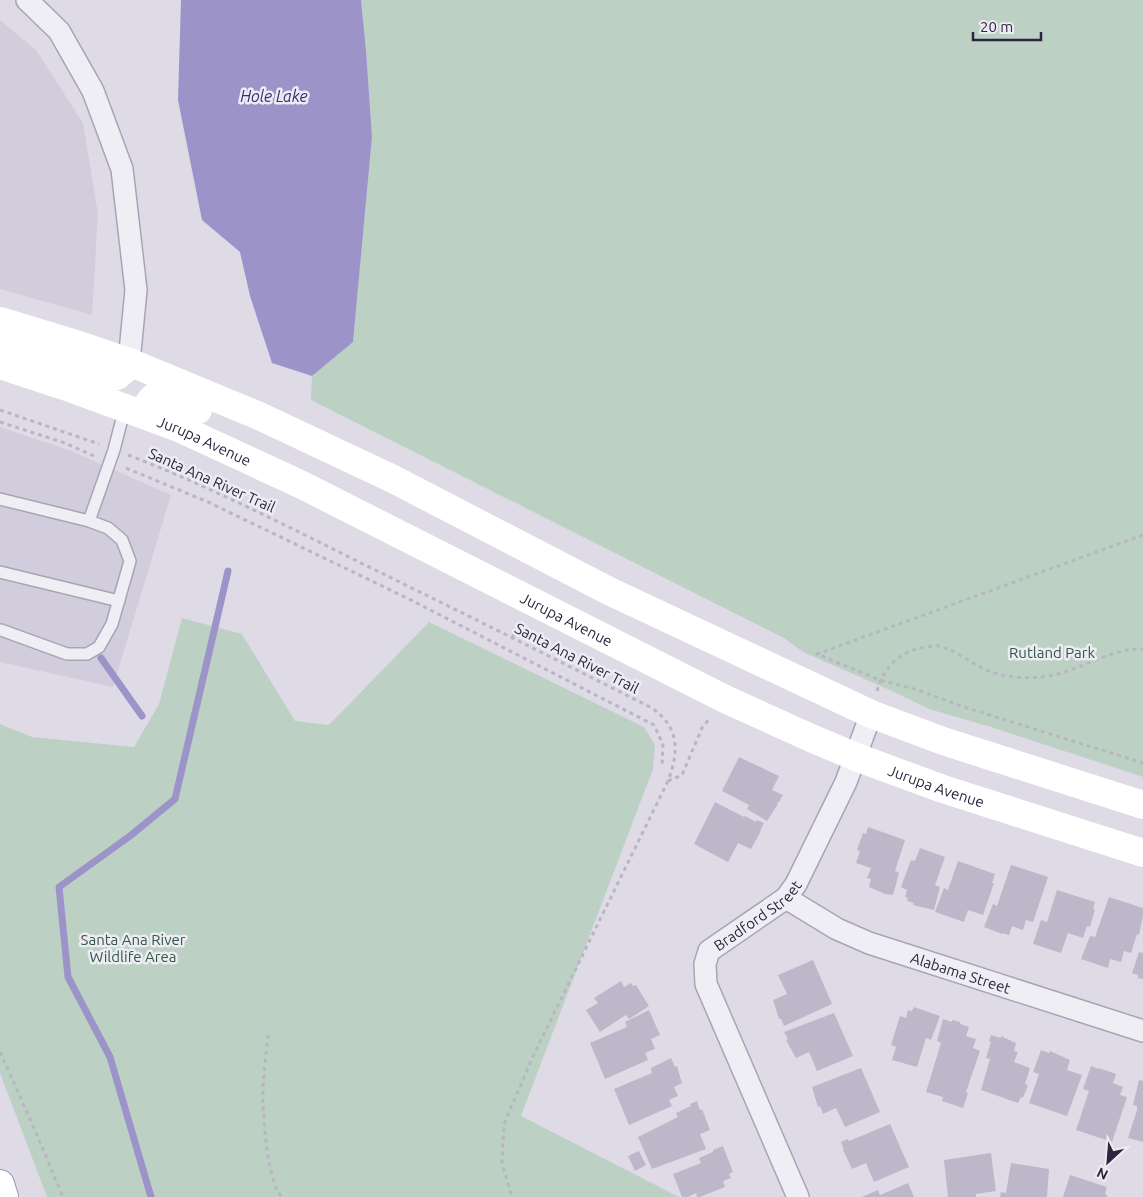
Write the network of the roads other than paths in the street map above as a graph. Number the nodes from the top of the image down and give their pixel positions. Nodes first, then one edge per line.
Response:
1 (27, 0) edge
2 (0, 322) edge
3 (0, 345) edge
4 (129, 362) junction
5 (0, 365) edge
6 (134, 411) junction
7 (393, 478) junction
8 (0, 499) edge
9 (89, 521) junction
10 (0, 572) edge
11 (119, 601) junction
12 (1, 630) edge
13 (870, 714) junction
14 (856, 757) junction
15 (1143, 805) edge
16 (1143, 853) edge
17 (786, 898) junction
18 (1143, 1031) edge
19 (0, 1184) edge
20 (4, 1197) edge
21 (798, 1197) edge

1 - 4 street
2 - 4 main road
3 - 4 main road
4 - 7 main road
5 - 6 main road, Jurupa Avenue
6 - 7 main road
6 - 9 lane
6 - 14 main road, Jurupa Avenue
7 - 13 main road
8 - 9 lane
9 - 11 lane
10 - 11 lane
11 - 12 lane
13 - 14 street, Bradford Street
13 - 15 main road
14 - 16 main road, Jurupa Avenue
14 - 17 street, Bradford Street
17 - 18 street, Alabama Street
17 - 21 street, Bradford Street
19 - 20 main road

